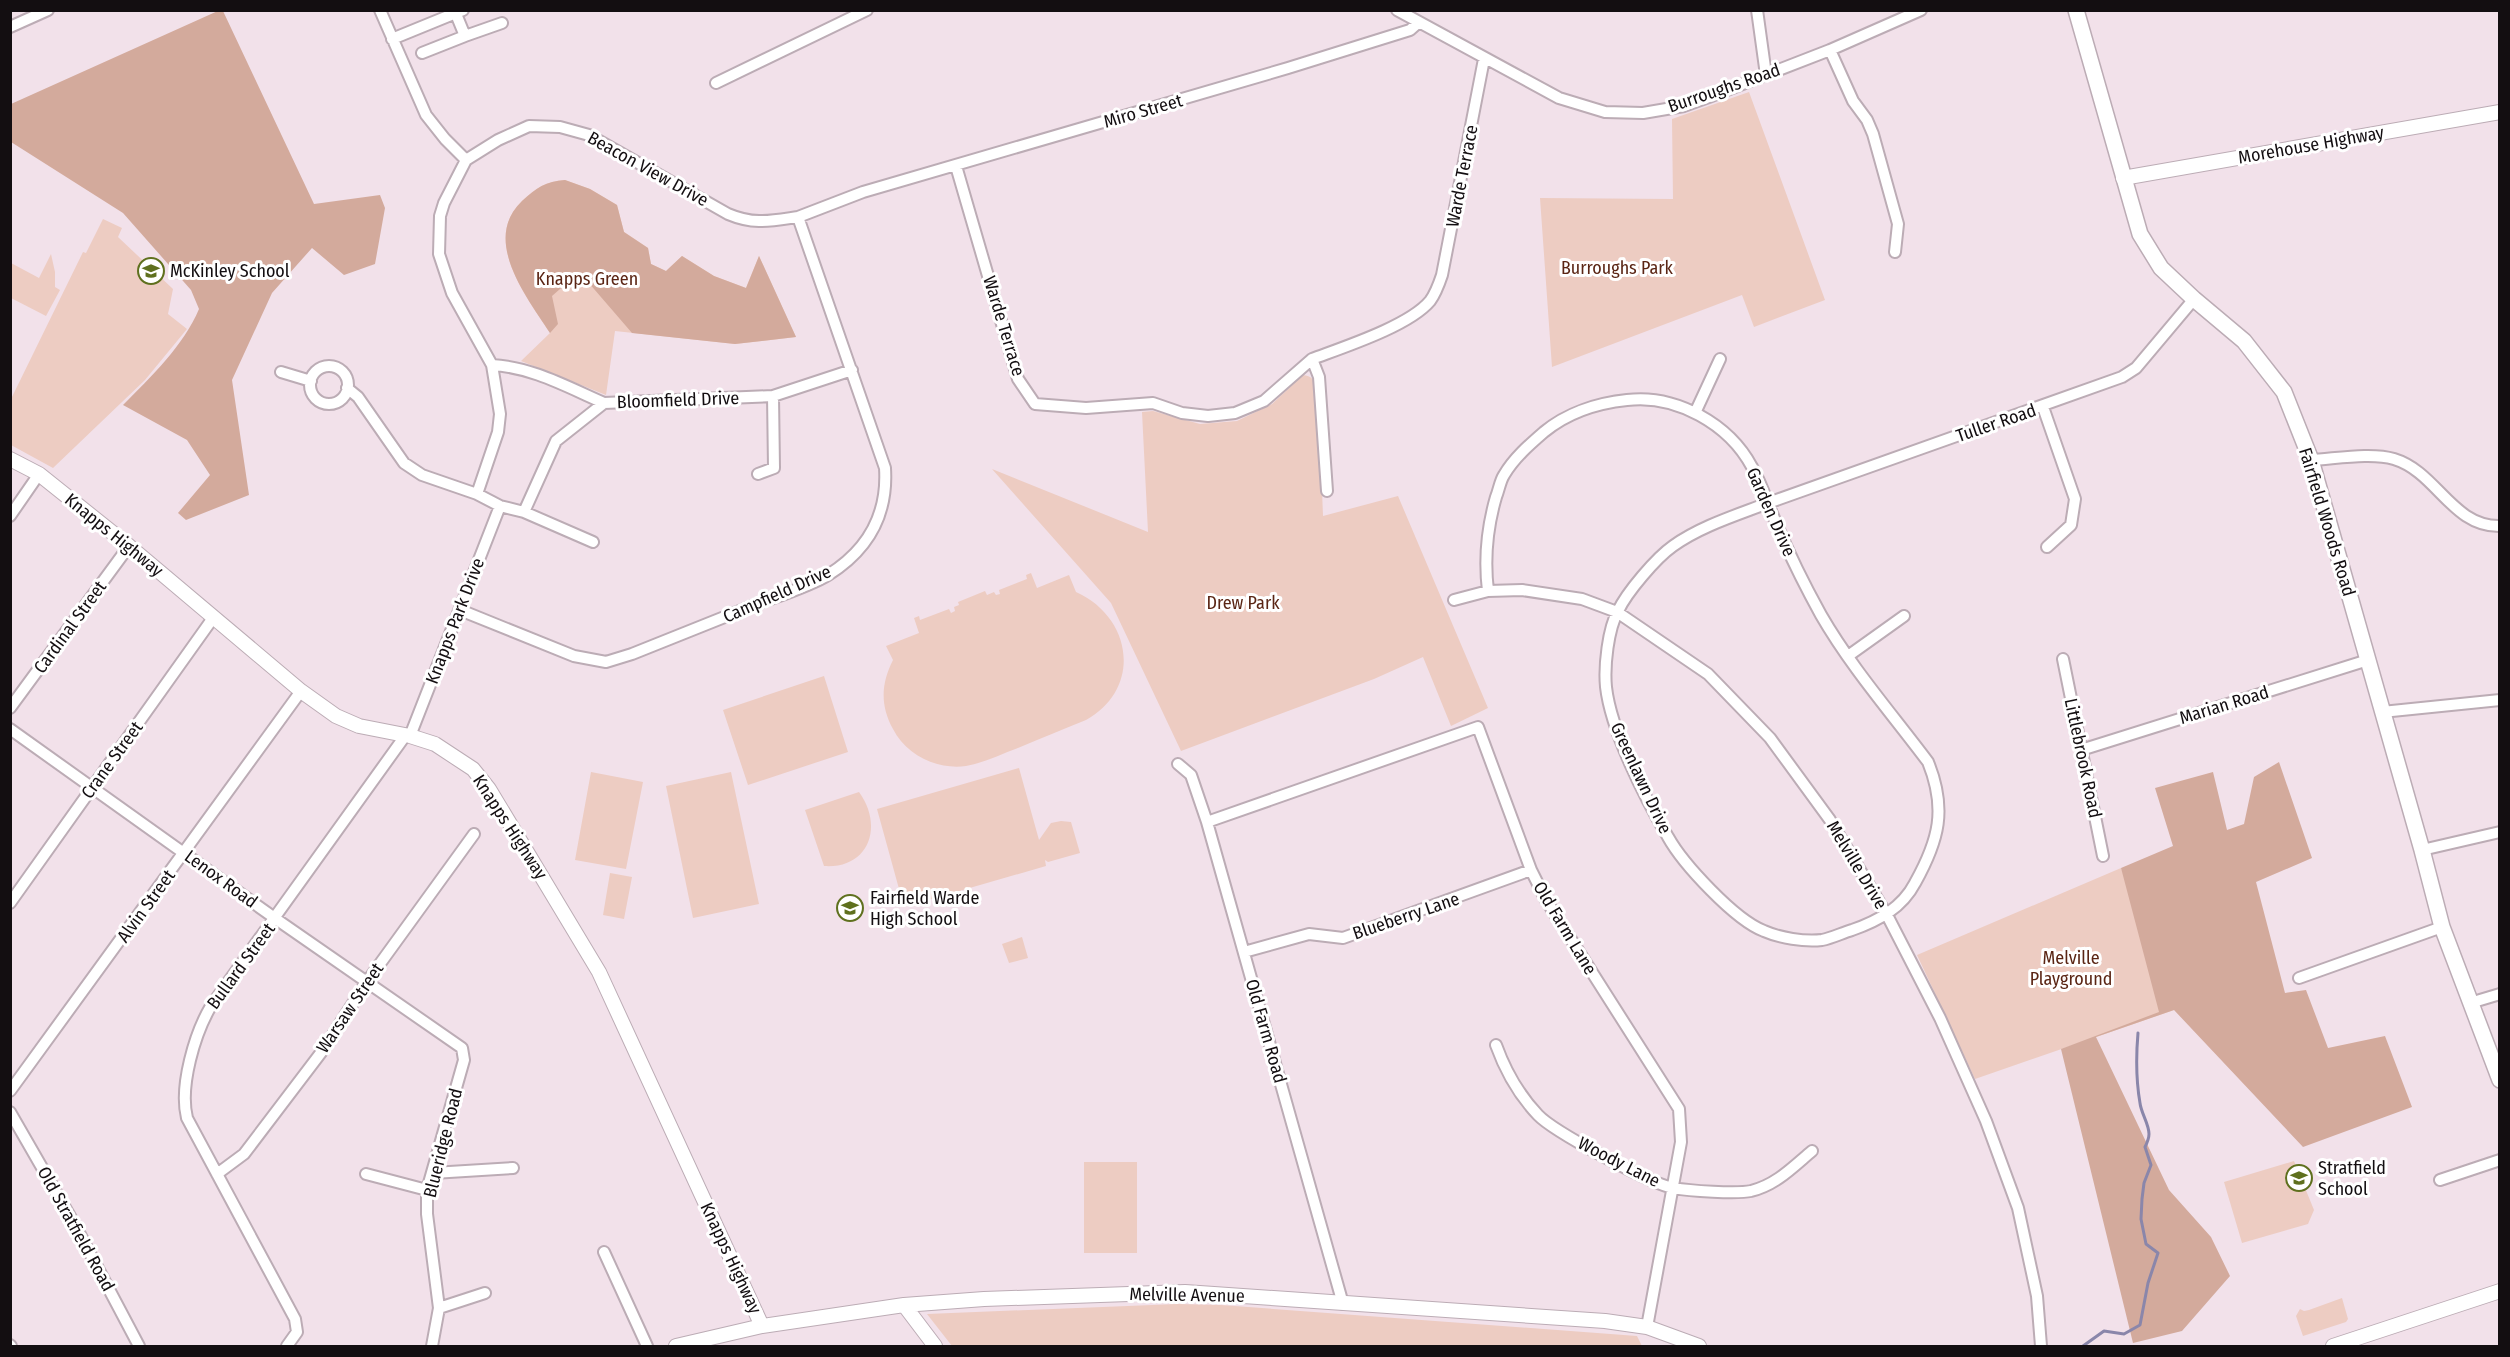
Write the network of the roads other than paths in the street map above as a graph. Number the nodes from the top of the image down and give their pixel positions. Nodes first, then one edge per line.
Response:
1 (48, 10) edge
2 (380, 10) edge
3 (867, 10) edge
4 (1397, 10) edge
5 (1757, 10) edge
6 (1921, 10) edge
7 (2076, 10) edge
8 (460, 12) edge
9 (1419, 22) junction
10 (502, 23) dead end
11 (10, 27) edge
12 (465, 36) junction
13 (392, 39) junction
14 (1830, 50) junction
15 (422, 53) dead end
16 (1484, 59) junction
17 (1766, 75) junction
18 (716, 83) dead end
19 (2499, 112) edge
20 (466, 160) junction
21 (956, 166) junction
22 (2123, 178) junction
23 (863, 192) joint
24 (798, 217) junction
25 (1895, 252) dead end
26 (2194, 299) junction
27 (1312, 359) junction
28 (1720, 359) dead end
29 (492, 365) junction
30 (852, 370) junction
31 (281, 372) dead end
32 (311, 381) junction
33 (348, 388) junction
34 (773, 396) junction
35 (604, 403) junction
36 (2043, 407) junction
37 (1695, 413) junction
38 (10, 459) edge
39 (2311, 460) junction
40 (39, 474) junction
41 (758, 474) dead end
42 (1327, 491) dead end
43 (477, 494) junction
44 (1768, 503) junction
45 (500, 506) junction
46 (524, 512) junction
47 (10, 516) edge
48 (2499, 526) edge
49 (593, 543) dead end
50 (129, 546) junction
51 (2047, 547) dead end
52 (1488, 591) junction
53 (1454, 600) dead end
54 (460, 610) junction
55 (1617, 612) junction
56 (1904, 616) dead end
57 (213, 618) junction
58 (1848, 656) junction
59 (2063, 659) dead end
60 (2368, 660) junction
61 (301, 691) junction
62 (2499, 700) edge
63 (10, 708) edge
64 (2382, 711) junction
65 (10, 729) edge
66 (408, 736) junction
67 (2081, 750) junction
68 (1178, 764) dead end
69 (92, 788) junction
70 (1207, 822) junction
71 (2499, 832) edge
72 (474, 834) dead end
73 (2422, 850) junction
74 (185, 853) junction
75 (2103, 856) dead end
76 (1532, 870) junction
77 (10, 903) edge
78 (1887, 915) junction
79 (276, 919) junction
80 (2442, 927) junction
81 (1244, 952) junction
82 (2299, 978) dead end
83 (366, 983) junction
84 (2499, 994) edge
85 (2470, 1003) junction
86 (1496, 1045) dead end
87 (462, 1048) joint
88 (2499, 1080) edge
89 (10, 1091) edge
90 (10, 1112) edge
91 (1812, 1151) dead end
92 (2499, 1160) edge
93 (513, 1168) dead end
94 (433, 1173) junction
95 (217, 1174) junction
96 (366, 1174) dead end
97 (2440, 1180) dead end
98 (1673, 1188) junction
99 (427, 1190) junction
100 (604, 1252) dead end
101 (2499, 1291) edge
102 (485, 1293) dead end
103 (1343, 1304) junction
104 (903, 1305) junction
105 (439, 1308) junction
106 (762, 1326) junction
107 (1647, 1327) junction
108 (139, 1347) edge
109 (287, 1347) edge
110 (432, 1347) edge
111 (647, 1347) edge
112 (676, 1347) edge
113 (935, 1347) edge
114 (1699, 1347) edge
115 (2041, 1347) edge
116 (2333, 1347) edge

1 - 11 street
2 - 13 street
3 - 18 street
4 - 9 street, Burroughs Road
5 - 17 street
6 - 14 street, Burroughs Road
7 - 22 main road, Fairfield Woods Road
8 - 12 street
8 - 13 street
9 - 16 street, Burroughs Road
9 - 21 street, Miro Street
10 - 12 street
12 - 15 street
13 - 20 street
14 - 17 street, Burroughs Road
14 - 25 street
16 - 17 street, Burroughs Road
16 - 27 street, Warde Terrace
19 - 22 street, Morehouse Highway
20 - 24 street, Beacon View Drive
20 - 29 street
21 - 23 street, Miro Street
21 - 27 street, Warde Terrace
22 - 26 main road, Fairfield Woods Road
23 - 24 street, Beacon View Drive
24 - 30 street, Campfield Drive
26 - 36 street, Tuller Road
26 - 39 main road, Fairfield Woods Road
27 - 42 street
28 - 37 street
29 - 35 street
29 - 43 street
30 - 34 street, Bloomfield Drive
30 - 54 street, Campfield Drive
31 - 32 street
32 - 33 street
32 - 33 street
33 - 43 street
34 - 35 street, Bloomfield Drive
34 - 41 street
35 - 46 street, Bloomfield Drive
36 - 44 street, Tuller Road
36 - 51 street
37 - 44 street, Garden Drive
37 - 52 street, Garden Drive
38 - 40 street, Knapps Highway
39 - 48 street
39 - 60 main road, Fairfield Woods Road
40 - 47 street
40 - 50 street, Knapps Highway
43 - 45 street
44 - 55 street, Greenlawn Drive
44 - 58 street, Garden Drive
45 - 46 street
45 - 54 street, Knapps Park Drive
46 - 49 street
50 - 57 street, Knapps Highway
50 - 63 street, Cardinal Street
52 - 53 street, Melville Drive
52 - 55 street, Melville Drive
54 - 66 street, Knapps Park Drive
55 - 78 street, Melville Drive
55 - 78 street, Greenlawn Drive
56 - 58 street
57 - 61 street, Knapps Highway
57 - 69 street, Crane Street
58 - 78 street, Garden Drive
59 - 67 street, Littlebrook Road
60 - 64 main road, Fairfield Woods Road
60 - 67 street, Marian Road
61 - 66 street, Knapps Highway
61 - 74 street, Alvin Street
62 - 64 street
64 - 73 main road, Fairfield Woods Road
65 - 69 street, Lenox Road
66 - 79 street, Bullard Street
66 - 106 street, Knapps Highway
67 - 75 street, Littlebrook Road
68 - 70 street, Old Farm Road
69 - 74 street, Lenox Road
69 - 77 street, Crane Street
70 - 76 street, Old Farm Lane
70 - 81 street, Old Farm Road
71 - 73 street
72 - 83 street, Warsaw Street
73 - 80 main road, Fairfield Woods Road
74 - 79 street, Lenox Road
74 - 89 street, Alvin Street
76 - 81 street, Blueberry Lane
76 - 98 street, Old Farm Lane
78 - 115 street, Melville Drive
79 - 83 street, Lenox Road
79 - 95 street, Bullard Street
80 - 82 street
80 - 85 main road, Fairfield Woods Road
81 - 103 street, Old Farm Road
83 - 87 street, Lenox Road
83 - 95 street, Warsaw Street
84 - 85 street
85 - 88 main road, Fairfield Woods Road
86 - 98 street, Woody Lane
87 - 94 street, Blueridge Road
90 - 108 street, Old Stratfield Road
91 - 98 street, Woody Lane
92 - 97 street
93 - 94 street
94 - 99 street, Blueridge Road
95 - 109 street, Bullard Street
96 - 99 street
98 - 107 street, Old Farm Lane
99 - 105 street, Blueridge Road
100 - 111 street
101 - 116 street
102 - 105 street
103 - 104 street, Melville Avenue
103 - 107 street, Melville Avenue
104 - 106 street, Melville Avenue
104 - 113 street
105 - 110 street, Blueridge Road
106 - 112 street, Melville Avenue
107 - 114 street, Melville Avenue

